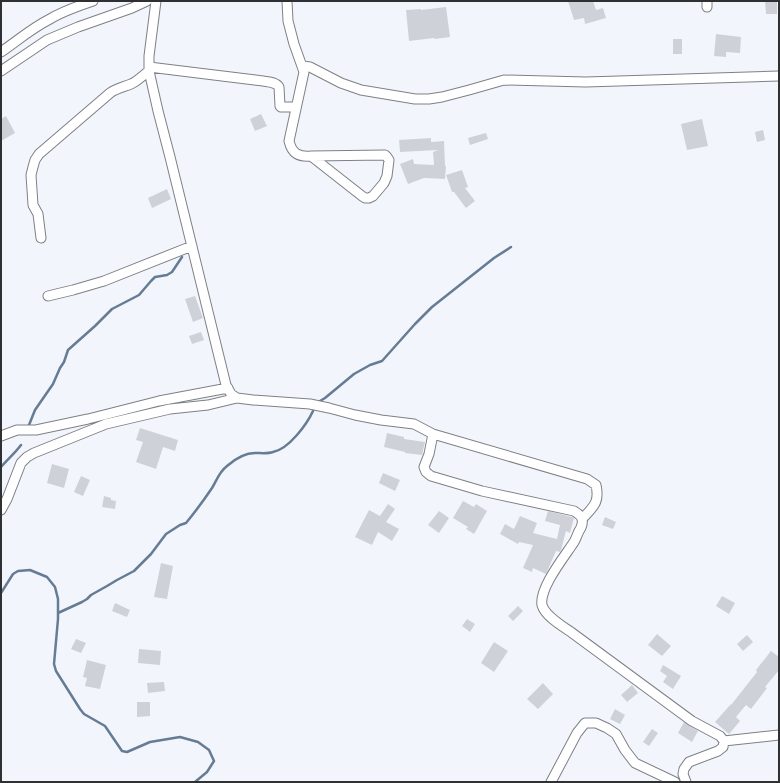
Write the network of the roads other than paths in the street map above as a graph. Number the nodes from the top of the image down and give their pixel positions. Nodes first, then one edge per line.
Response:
1 (92, 1) edge
2 (147, 1) edge
3 (156, 1) edge
4 (287, 1) edge
5 (1, 52) edge
6 (303, 66) junction
7 (149, 69) junction
8 (1, 71) edge
9 (779, 76) edge
10 (296, 107) junction
11 (311, 156) junction
12 (41, 238) dead end
13 (192, 246) junction
14 (48, 296) dead end
15 (228, 388) junction
16 (237, 398) junction
17 (433, 434) junction
18 (1, 436) edge
19 (1, 510) edge
20 (582, 519) junction
21 (779, 735) edge
22 (724, 741) junction
23 (551, 782) edge
24 (675, 782) edge
25 (686, 782) edge

1 - 5 street
2 - 8 street
3 - 7 street
4 - 6 street
6 - 9 street
6 - 10 street
7 - 10 street
7 - 12 street
7 - 13 street
10 - 11 street
11 - 11 street
13 - 14 street
13 - 15 street
15 - 16 street
15 - 18 street
16 - 17 street
16 - 19 street
17 - 20 street
17 - 20 street
20 - 22 street
21 - 22 street
22 - 25 street
23 - 24 street

